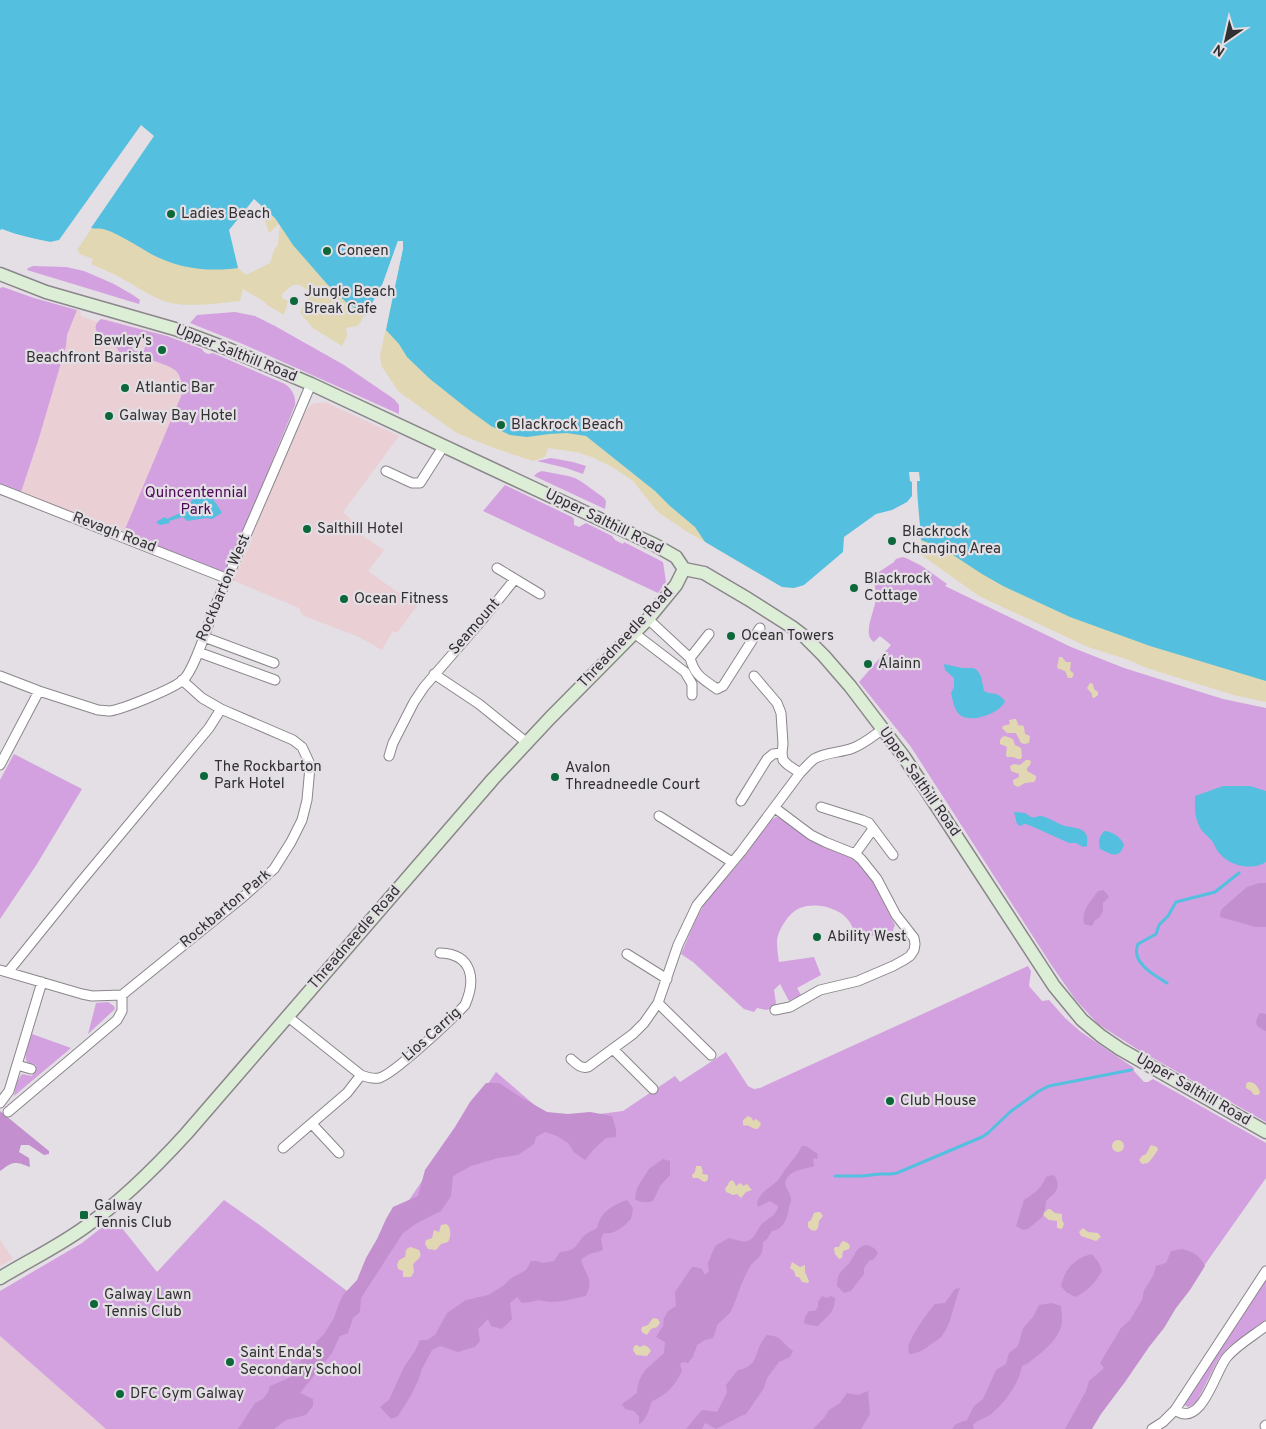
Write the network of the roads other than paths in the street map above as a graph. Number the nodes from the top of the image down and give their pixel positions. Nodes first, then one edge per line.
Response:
1 (0, 274) edge
2 (310, 384) junction
3 (443, 446) junction
4 (386, 471) dead end
5 (0, 489) edge
6 (497, 568) dead end
7 (684, 569) junction
8 (515, 578) junction
9 (228, 579) junction
10 (540, 594) dead end
11 (648, 619) junction
12 (760, 628) dead end
13 (634, 633) junction
14 (709, 634) dead end
15 (204, 637) junction
16 (198, 652) junction
17 (690, 658) junction
18 (274, 663) dead end
19 (434, 674) junction
20 (0, 676) edge
21 (754, 676) dead end
22 (182, 680) junction
23 (274, 680) dead end
24 (39, 691) junction
25 (692, 695) dead end
26 (221, 708) junction
27 (883, 729) junction
28 (526, 742) junction
29 (782, 752) junction
30 (389, 756) dead end
31 (0, 766) edge
32 (800, 773) junction
33 (741, 801) dead end
34 (821, 807) dead end
35 (775, 808) junction
36 (659, 816) dead end
37 (873, 829) junction
38 (855, 854) junction
39 (893, 855) dead end
40 (732, 862) junction
41 (440, 953) dead end
42 (628, 954) dead end
43 (4, 971) edge
44 (667, 979) junction
45 (42, 982) junction
46 (122, 996) junction
47 (658, 1003) junction
48 (775, 1010) dead end
49 (288, 1016) junction
50 (613, 1049) junction
51 (711, 1055) dead end
52 (571, 1059) dead end
53 (17, 1065) junction
54 (31, 1069) dead end
55 (360, 1075) junction
56 (653, 1089) dead end
57 (0, 1103) edge
58 (8, 1112) dead end
59 (312, 1124) junction
60 (1266, 1132) edge
61 (283, 1148) dead end
62 (339, 1153) dead end
63 (1266, 1271) edge
64 (0, 1278) edge
65 (1266, 1326) edge
66 (1175, 1410) junction
67 (1152, 1429) edge

1 - 2 main road, Upper Salthill Road
2 - 3 main road, Upper Salthill Road
2 - 9 street, Rockbarton West
3 - 4 street
3 - 7 main road, Upper Salthill Road
5 - 9 street, Revagh Road
6 - 8 street
7 - 11 main road, Threadneedle Road
7 - 27 main road, Upper Salthill Road
8 - 10 street
8 - 19 street, Seamount
9 - 15 street, Rockbarton West
11 - 13 main road, Threadneedle Road
11 - 17 street
12 - 17 street
13 - 25 street
13 - 28 main road, Threadneedle Road
14 - 17 street
15 - 16 street, Rockbarton West
15 - 18 street
16 - 22 street, Rockbarton West
16 - 23 street
19 - 28 street
19 - 30 street, Seamount
20 - 24 street
21 - 29 street
22 - 24 street
22 - 26 street, Rockbarton Park
24 - 31 street
26 - 43 street
26 - 46 street, Rockbarton Park
27 - 32 street
27 - 60 main road, Upper Salthill Road
28 - 49 main road, Threadneedle Road
29 - 32 street
29 - 33 street
32 - 35 street
34 - 37 street
35 - 38 street
35 - 40 street
36 - 40 street
37 - 38 street
37 - 39 street
38 - 48 street
40 - 44 street
41 - 55 street, Lios Carrig
42 - 44 street
43 - 45 street
44 - 47 street
45 - 46 street
45 - 53 street
46 - 58 street
47 - 50 street
47 - 51 street
49 - 55 street
49 - 64 main road, Threadneedle Road
50 - 52 street
50 - 56 street
53 - 54 street
53 - 57 street
55 - 59 street
59 - 61 street
59 - 62 street
63 - 66 street
65 - 66 street
66 - 67 street

